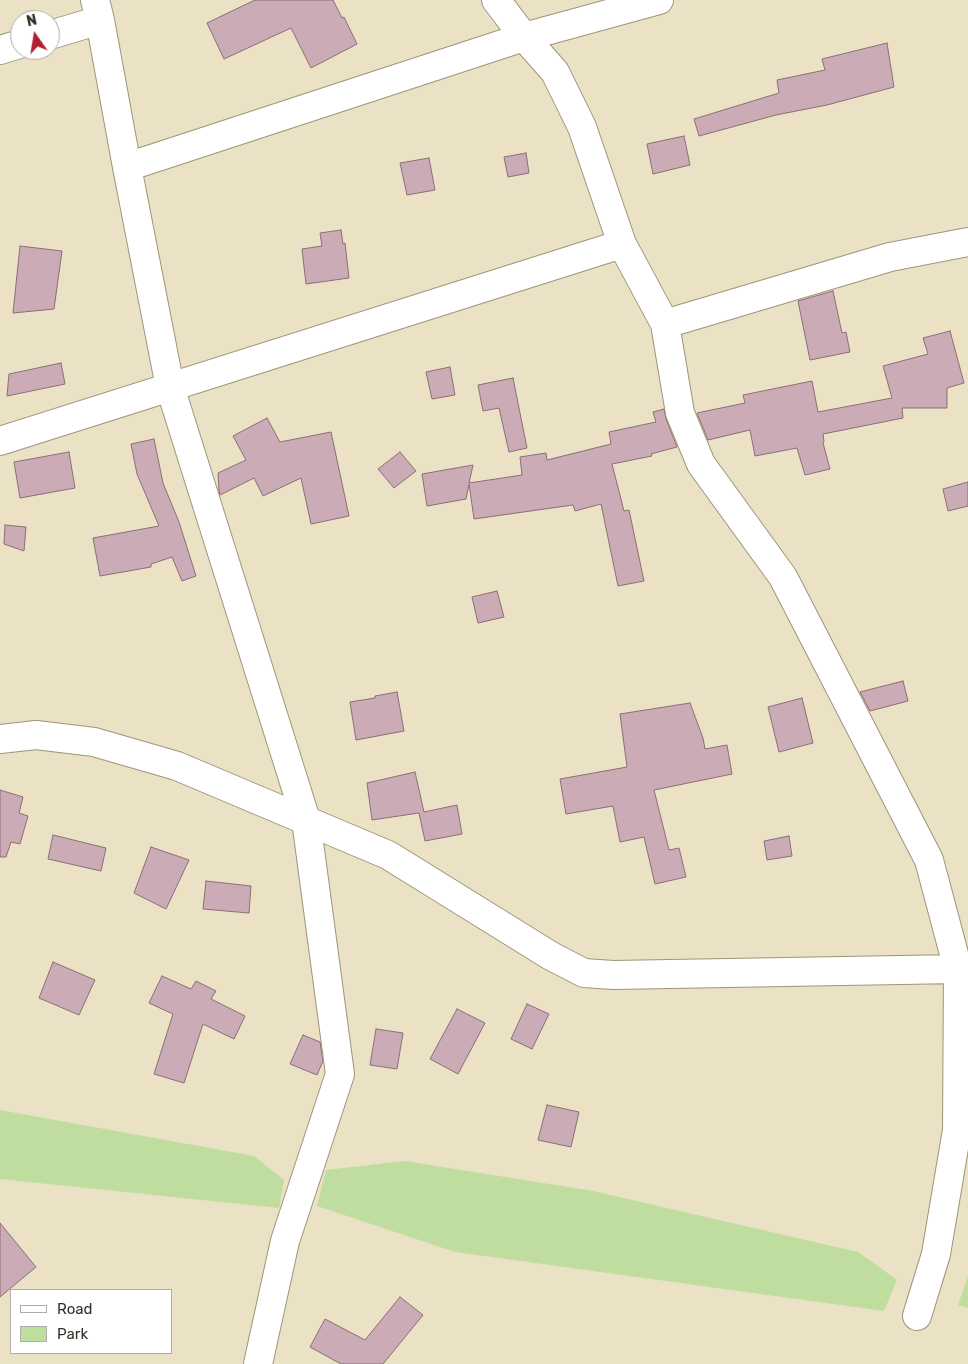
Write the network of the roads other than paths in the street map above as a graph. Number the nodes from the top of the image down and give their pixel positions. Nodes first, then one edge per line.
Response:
1 (496, 0) edge
2 (659, 0) edge
3 (98, 10) edge
4 (60, 30) edge
5 (524, 37) junction
6 (127, 167) junction
7 (968, 242) edge
8 (622, 244) junction
9 (665, 324) junction
10 (170, 387) junction
11 (0, 441) edge
12 (0, 739) edge
13 (306, 820) junction
14 (963, 968) edge
15 (917, 1316) dead end
16 (258, 1364) edge

1 - 5 street
2 - 5 street
3 - 4 street
3 - 6 street
5 - 6 street
5 - 8 street
6 - 10 street
7 - 9 street
8 - 9 street
8 - 10 street
9 - 14 street
10 - 11 street
10 - 13 street
12 - 13 street
13 - 14 street
13 - 16 street
14 - 15 street

